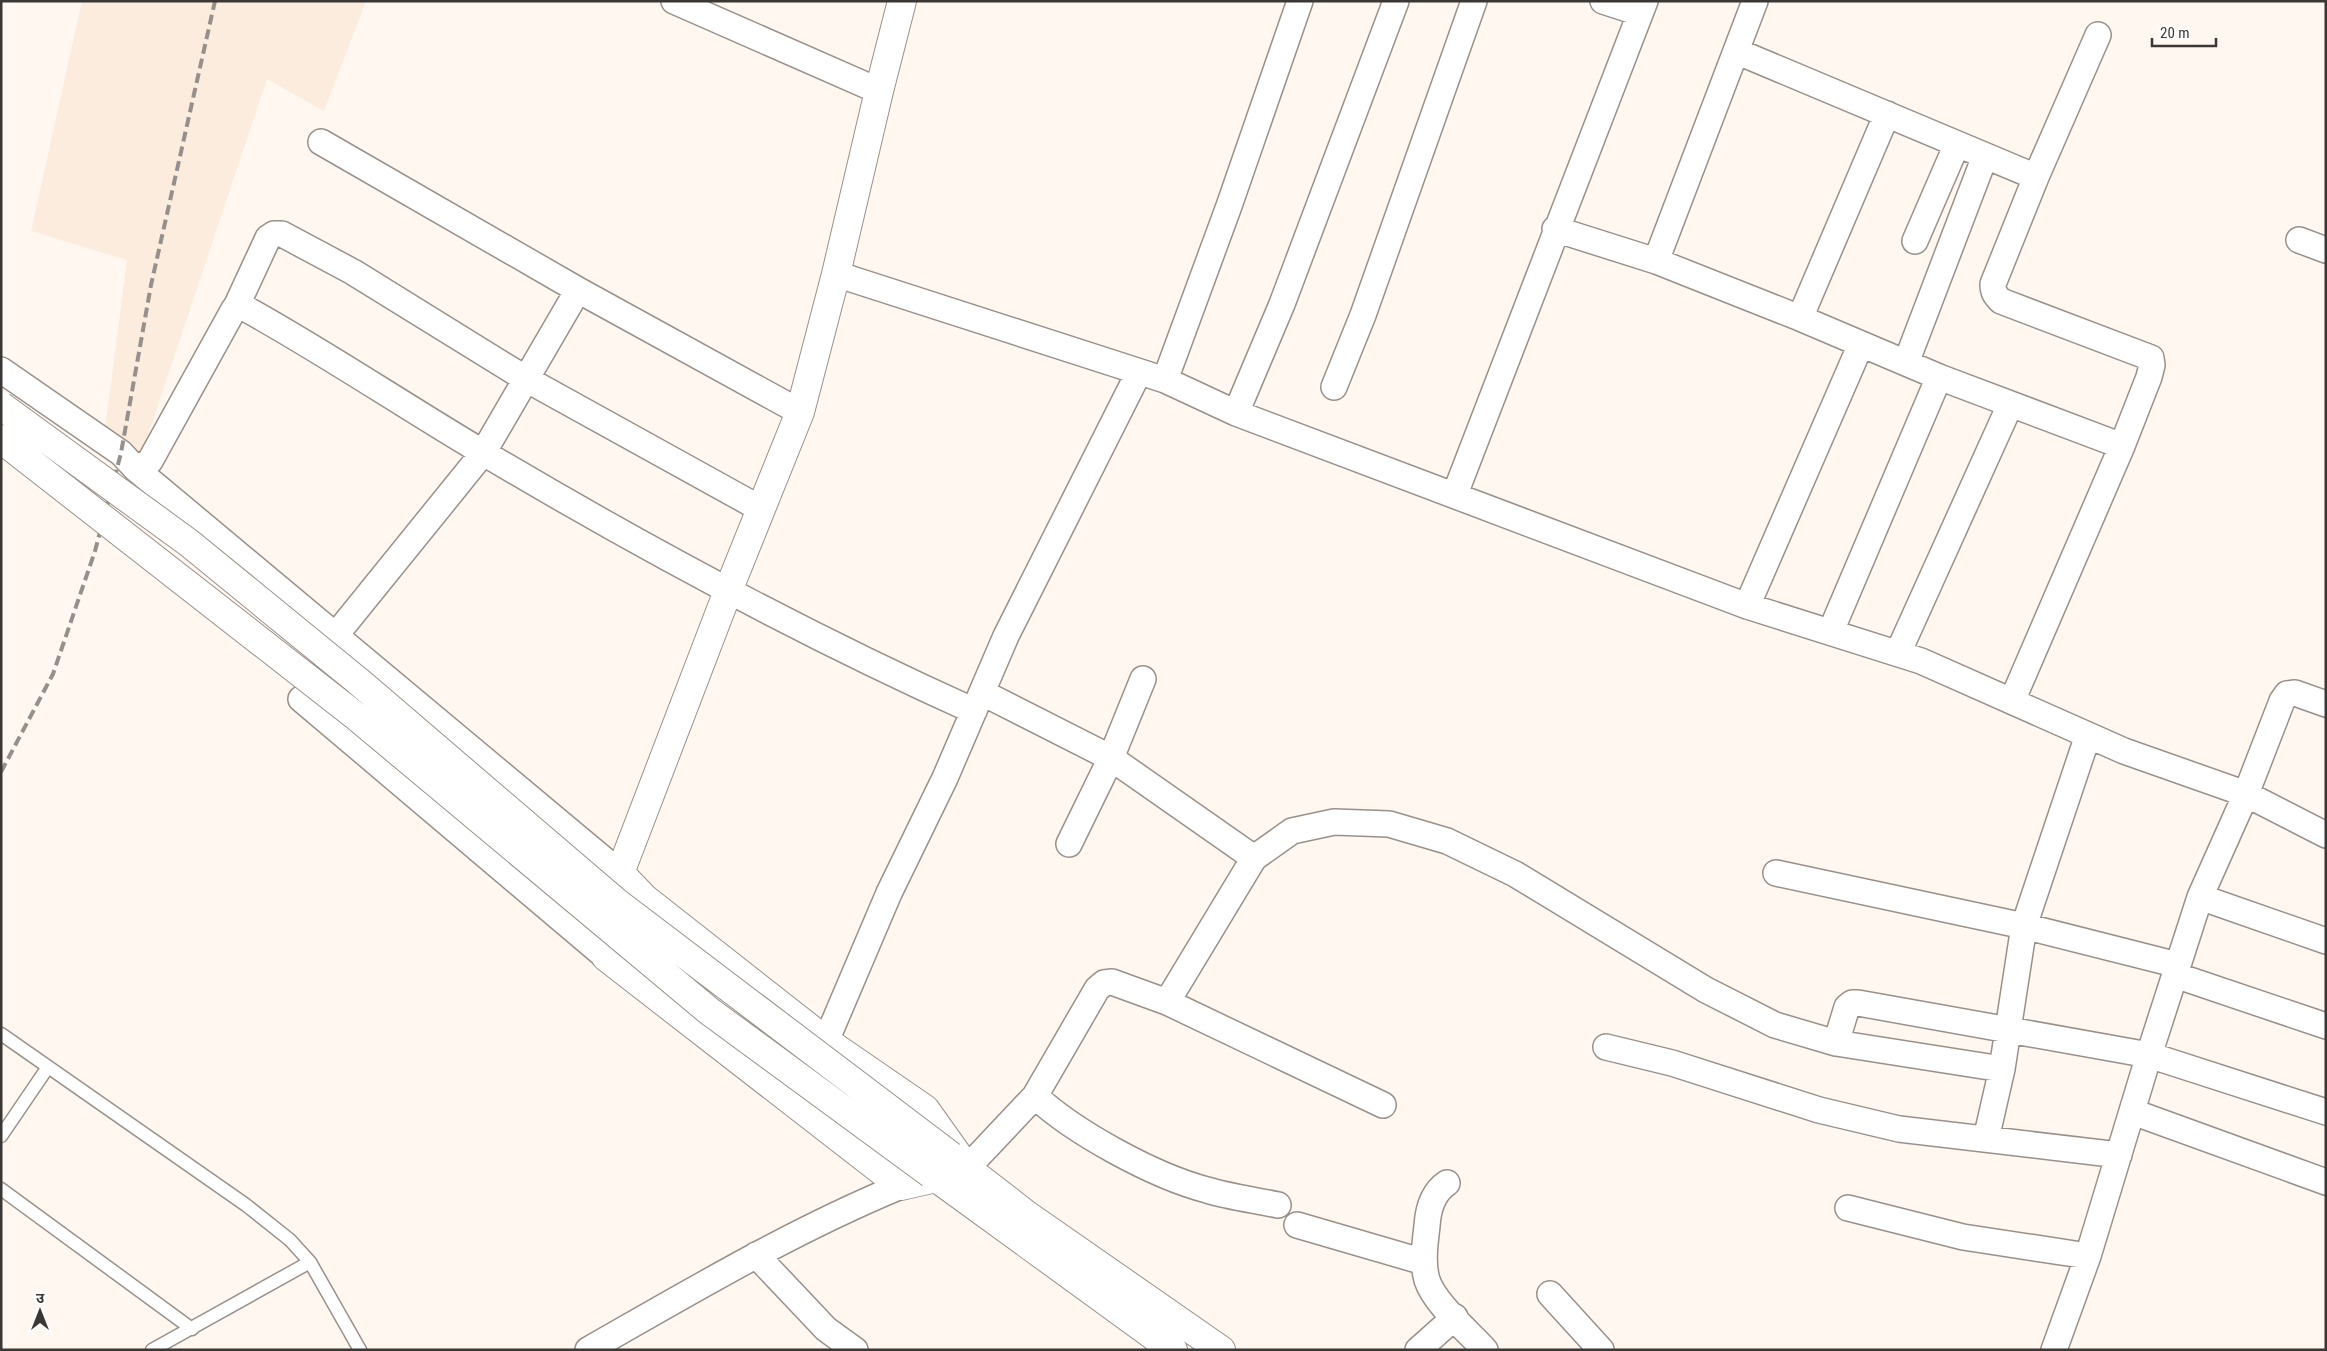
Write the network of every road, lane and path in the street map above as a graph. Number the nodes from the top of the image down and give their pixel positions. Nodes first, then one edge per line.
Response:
1 (674, 1) edge
2 (902, 1) edge
3 (1300, 1) edge
4 (1396, 1) edge
5 (1474, 1) edge
6 (1603, 1) edge
7 (1755, 1) edge
8 (1642, 7) edge
9 (2098, 35) dead end
10 (1736, 51) junction
11 (878, 91) junction
12 (1887, 114) junction
13 (321, 142) dead end
14 (1957, 144) junction
15 (1985, 156) junction
16 (2036, 177) junction
17 (1556, 229) junction
18 (2299, 240) dead end
19 (1915, 241) dead end
20 (2326, 250) edge
21 (1656, 262) junction
22 (836, 274) junction
23 (578, 290) junction
24 (236, 307) junction
25 (1800, 318) junction
26 (1861, 344) junction
27 (1906, 363) junction
28 (1, 370) edge
29 (1139, 372) junction
30 (1939, 377) junction
31 (526, 379) junction
32 (1165, 380) junction
33 (1334, 387) dead end
34 (2010, 405) junction
35 (1, 406) edge
36 (800, 412) junction
37 (1236, 413) junction
38 (1, 439) edge
39 (2122, 446) junction
40 (483, 453) junction
41 (136, 469) junction
42 (1455, 494) junction
43 (761, 509) junction
44 (728, 591) junction
45 (1747, 606) junction
46 (1831, 631) junction
47 (336, 636) junction
48 (1898, 653) junction
49 (1143, 679) dead end
50 (301, 699) dead end
51 (2012, 701) junction
52 (979, 702) junction
53 (2326, 704) edge
54 (2088, 735) junction
55 (1111, 758) junction
56 (2246, 794) junction
57 (2326, 835) edge
58 (1069, 844) dead end
59 (1254, 858) junction
60 (620, 873) junction
61 (1776, 874) dead end
62 (2200, 898) junction
63 (2024, 926) junction
64 (2326, 941) edge
65 (606, 957) junction
66 (2177, 970) junction
67 (1167, 1002) junction
68 (2326, 1026) edge
69 (2007, 1031) junction
70 (1, 1034) edge
71 (826, 1041) junction
72 (1836, 1043) junction
73 (1606, 1047) dead end
74 (2149, 1055) junction
75 (48, 1067) junction
76 (2002, 1070) junction
77 (1035, 1096) junction
78 (1383, 1105) dead end
79 (2133, 1112) junction
80 (2326, 1112) edge
81 (1, 1136) edge
82 (1986, 1139) junction
83 (2119, 1155) junction
84 (959, 1162) junction
85 (934, 1176) junction
86 (2326, 1182) edge
87 (1446, 1183) dead end
88 (901, 1186) junction
89 (1, 1189) edge
90 (1278, 1205) dead end
91 (1848, 1208) dead end
92 (1297, 1225) dead end
93 (756, 1255) junction
94 (2088, 1256) junction
95 (310, 1262) junction
96 (1424, 1262) junction
97 (1550, 1294) dead end
98 (1455, 1317) junction
99 (192, 1329) junction
100 (152, 1350) edge
101 (360, 1350) edge
102 (588, 1350) edge
103 (856, 1350) edge
104 (1173, 1350) edge
105 (1221, 1350) edge
106 (1418, 1350) edge
107 (1485, 1350) edge
108 (1601, 1350) edge
109 (2054, 1350) edge

1 - 11 street
2 - 11 main road
3 - 32 street
4 - 37 street
5 - 33 street
6 - 8 street
7 - 10 street
8 - 17 street
9 - 16 street
10 - 12 street
10 - 21 street
11 - 22 main road
12 - 14 street
12 - 25 street
13 - 23 street
14 - 15 street
14 - 19 street
15 - 16 street
15 - 27 street
16 - 39 street
17 - 21 street
17 - 42 street
18 - 20 street
21 - 25 street
22 - 29 street
22 - 36 main road
23 - 31 street
23 - 36 street
24 - 31 street
24 - 40 street
24 - 41 street
25 - 26 street
26 - 27 street
26 - 45 street
27 - 30 street
28 - 41 street
29 - 32 street
29 - 52 street
30 - 34 street
30 - 46 street
31 - 40 street
31 - 43 street
32 - 37 street
34 - 39 street
34 - 48 street
35 - 84 main road, bridge
36 - 43 main road
37 - 42 street
38 - 85 main road, bridge
39 - 51 street
40 - 44 street
40 - 47 street
41 - 47 street
42 - 45 street
43 - 44 main road
44 - 52 street
44 - 60 main road
45 - 46 street
46 - 48 street
47 - 60 street
48 - 51 street
49 - 55 street
50 - 65 street
51 - 54 street
52 - 55 street
52 - 71 street
53 - 56 street
54 - 56 street
54 - 63 street
55 - 58 street
55 - 59 street
56 - 57 street
56 - 62 street
59 - 67 street
59 - 72 street
60 - 65 main road
60 - 71 main road
61 - 63 street
62 - 64 street
62 - 66 street
63 - 66 street
63 - 69 street
65 - 88 main road
66 - 68 street
66 - 74 street
67 - 77 street
67 - 78 street
69 - 72 street
69 - 74 street
69 - 76 street
70 - 75 lane
71 - 84 main road
72 - 76 street
73 - 82 street
74 - 79 street
74 - 80 street
75 - 81 lane
75 - 95 lane
76 - 82 street
77 - 84 street
77 - 90 street
79 - 83 street
79 - 86 street
82 - 83 street
83 - 94 street
84 - 105 main road
85 - 88 main road
85 - 104 main road
87 - 96 street
88 - 93 street
89 - 99 lane
91 - 94 street
92 - 96 street
93 - 102 street
93 - 103 street
94 - 109 street
95 - 99 lane
95 - 101 lane
96 - 98 street
97 - 108 street
98 - 106 street
98 - 107 street
99 - 100 lane

